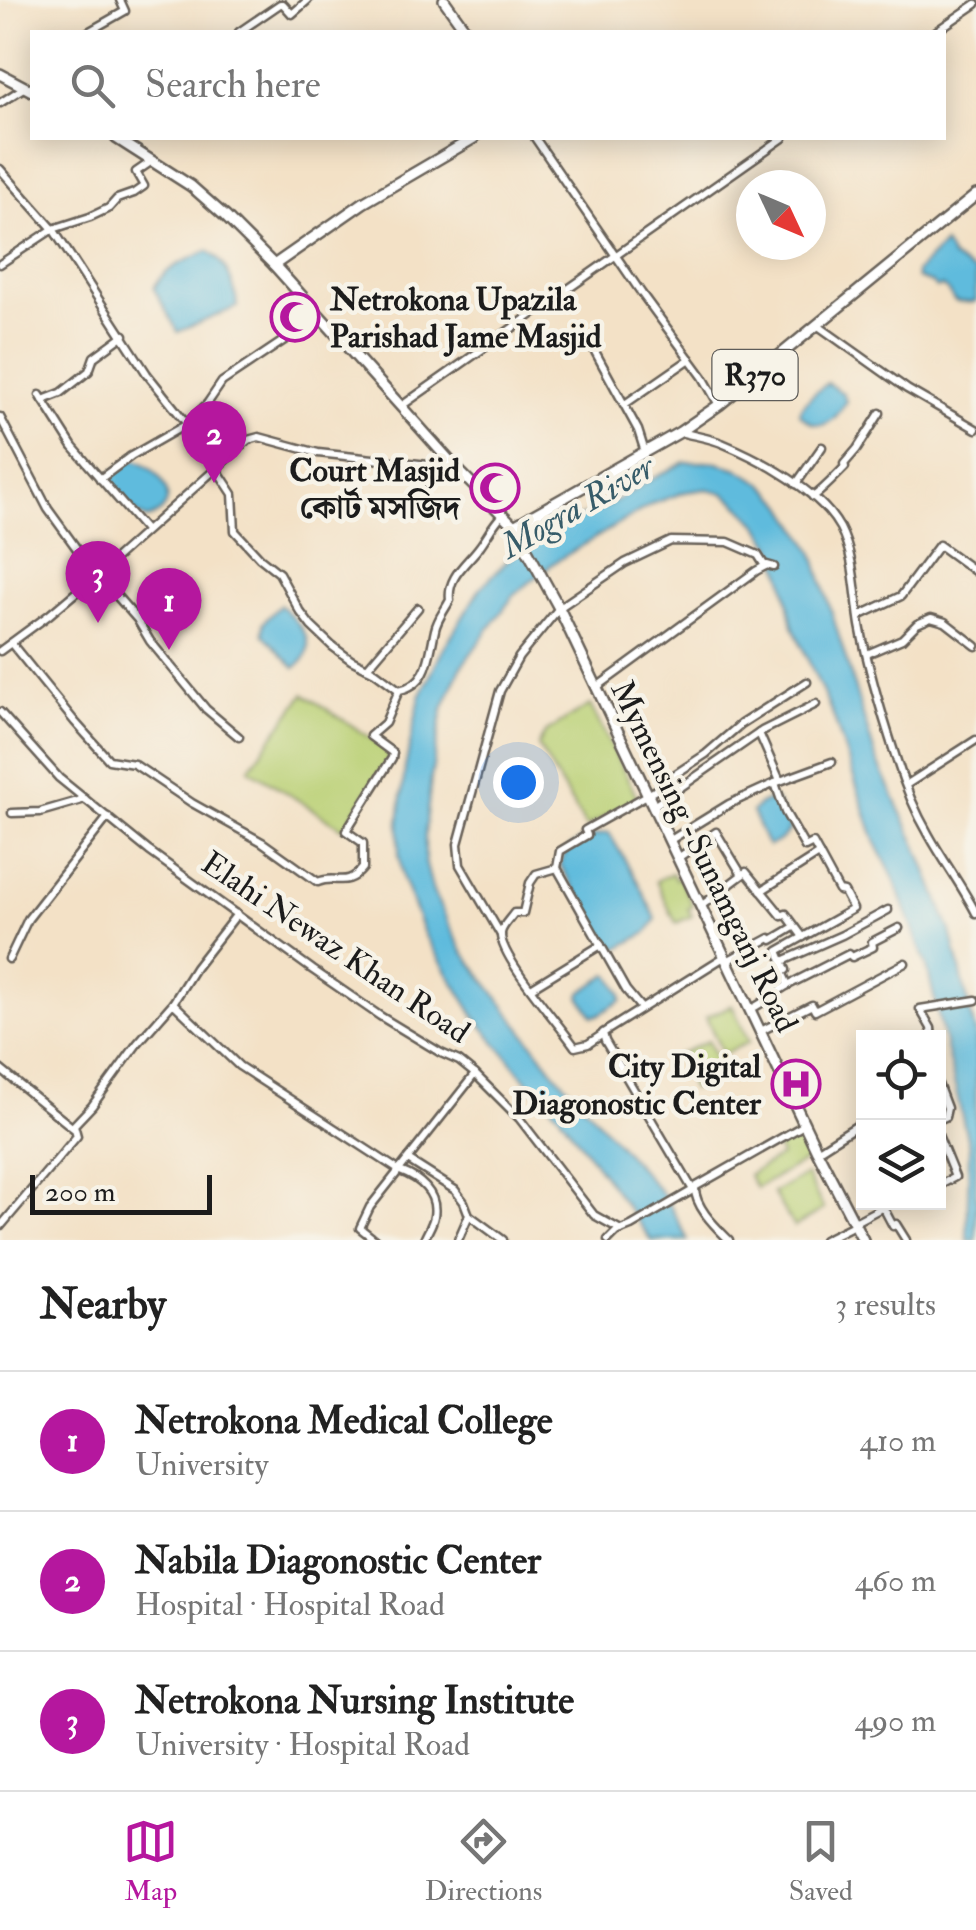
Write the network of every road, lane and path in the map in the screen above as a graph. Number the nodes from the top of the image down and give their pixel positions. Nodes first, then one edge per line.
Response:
1 (120, 0) edge
2 (308, 0) edge
3 (444, 0) edge
4 (976, 4) edge
5 (92, 30) edge
6 (242, 30) edge
7 (466, 30) edge
8 (937, 30) edge
9 (0, 74) edge
10 (28, 89) edge
11 (0, 103) edge
12 (119, 140) edge
13 (471, 140) edge
14 (535, 140) edge
15 (780, 140) edge
16 (152, 161) junction
17 (0, 169) edge
18 (976, 195) edge
19 (53, 229) junction
20 (616, 254) junction
21 (0, 264) edge
22 (274, 265) junction
23 (321, 319) junction
24 (817, 324) junction
25 (124, 335) junction
26 (592, 346) dead end
27 (690, 360) junction
28 (624, 404) junction
29 (719, 405) junction
30 (400, 406) junction
31 (880, 413) dead end
32 (0, 417) edge
33 (187, 424) junction
34 (976, 429) edge
35 (680, 432) junction
36 (822, 447) dead end
37 (645, 452) junction
38 (215, 468) junction
39 (457, 468) junction
40 (100, 479) junction
41 (796, 484) junction
42 (813, 497) junction
43 (503, 514) junction
44 (514, 526) junction
45 (145, 530) junction
46 (765, 566) junction
47 (774, 567) dead end
48 (976, 572) edge
49 (99, 573) junction
50 (558, 605) junction
51 (418, 608) dead end
52 (859, 616) junction
53 (0, 639) edge
54 (975, 643) edge
55 (5, 647) edge
56 (867, 654) junction
57 (367, 668) junction
58 (807, 682) dead end
59 (597, 687) junction
60 (399, 690) junction
61 (816, 704) dead end
62 (0, 712) edge
63 (759, 733) junction
64 (239, 737) dead end
65 (976, 740) edge
66 (832, 762) dead end
67 (777, 782) junction
68 (905, 785) junction
69 (649, 794) junction
70 (86, 798) junction
71 (655, 805) junction
72 (12, 814) dead end
73 (108, 817) junction
74 (669, 841) junction
75 (819, 854) junction
76 (678, 858) junction
77 (556, 868) junction
78 (742, 875) junction
79 (761, 891) junction
80 (701, 906) junction
81 (888, 910) dead end
82 (237, 914) junction
83 (976, 914) edge
84 (794, 927) junction
85 (899, 928) dead end
86 (501, 935) junction
87 (804, 937) junction
88 (601, 944) junction
89 (726, 959) junction
90 (9, 960) dead end
91 (783, 961) junction
92 (904, 963) dead end
93 (788, 985) junction
94 (531, 988) junction
95 (976, 1000) edge
96 (173, 1004) junction
97 (641, 1008) junction
98 (751, 1010) junction
99 (931, 1030) edge
100 (762, 1032) junction
101 (604, 1034) junction
102 (0, 1069) edge
103 (476, 1074) junction
104 (806, 1124) junction
105 (856, 1125) edge
106 (73, 1128) junction
107 (818, 1151) junction
108 (946, 1155) edge
109 (408, 1160) junction
110 (400, 1172) junction
111 (946, 1182) edge
112 (689, 1192) junction
113 (470, 1214) junction
114 (853, 1224) junction
115 (0, 1227) edge
116 (621, 1230) junction
117 (376, 1240) edge
118 (424, 1240) edge
119 (458, 1240) edge
120 (504, 1240) edge
121 (608, 1240) edge
122 (728, 1240) edge
123 (824, 1240) edge
124 (863, 1240) edge
125 (906, 1240) edge

1 - 5 street
2 - 6 street
3 - 7 main road
4 - 8 street
9 - 10 main road
10 - 11 street
12 - 16 main road, Mymensing -Sunamganj Road
13 - 22 main road
14 - 20 street
15 - 20 street
16 - 19 street
16 - 22 main road, Mymensing -Sunamganj Road
17 - 19 street
18 - 24 main road, R370
19 - 21 street
19 - 25 street
20 - 27 street
20 - 30 street
22 - 23 main road, Mymensing -Sunamganj Road
23 - 30 main road, Mymensing -Sunamganj Road
23 - 33 street
24 - 29 main road, R370
24 - 34 street
25 - 33 street
25 - 40 street
26 - 28 street
27 - 28 street
27 - 29 street
28 - 37 street
29 - 35 main road, R370
30 - 39 main road, Mymensing -Sunamganj Road
31 - 42 street
32 - 49 street
33 - 38 street
33 - 40 street
35 - 37 main road, R370
35 - 41 street
36 - 41 street
37 - 44 main road, R370
38 - 39 street
38 - 45 street
38 - 57 street
39 - 43 main road, Mymensing -Sunamganj Road
40 - 45 street
41 - 42 street
42 - 52 street
43 - 44 main road, Mymensing -Sunamganj Road
43 - 60 street
44 - 50 main road, Mymensing -Sunamganj Road
45 - 49 street
46 - 47 street
46 - 50 street
46 - 59 street
48 - 52 street
49 - 55 street
49 - 64 street
50 - 59 main road, Mymensing -Sunamganj Road
50 - 86 street
51 - 57 street
52 - 56 street
53 - 55 street
54 - 56 street
55 - 60 street
56 - 68 street
57 - 60 street
58 - 69 street
59 - 69 main road, Mymensing -Sunamganj Road
61 - 63 street
62 - 70 street, Elahi Newaz Khan Road
63 - 67 street
63 - 71 street
65 - 68 street
66 - 67 street
67 - 74 street
67 - 75 street
68 - 83 street
69 - 71 main road, Mymensing -Sunamganj Road
69 - 77 street
70 - 72 street
70 - 73 street, Elahi Newaz Khan Road
71 - 74 main road, Mymensing -Sunamganj Road
73 - 82 street, Elahi Newaz Khan Road
73 - 90 street
74 - 76 main road, Mymensing -Sunamganj Road
75 - 79 street
75 - 87 street
76 - 78 street
76 - 80 main road, Mymensing -Sunamganj Road
77 - 86 street
77 - 88 street
78 - 79 street
78 - 80 street
79 - 84 street
80 - 89 main road, Mymensing -Sunamganj Road
81 - 91 street
82 - 96 street
82 - 103 street, Elahi Newaz Khan Road
84 - 87 street
84 - 89 street
85 - 93 street
86 - 94 street
87 - 91 street
88 - 94 street
88 - 97 street
89 - 97 street
89 - 98 main road, Mymensing -Sunamganj Road
91 - 93 street
92 - 100 street
93 - 98 street
94 - 101 street
95 - 99 street
96 - 106 street
96 - 110 street
97 - 101 street
98 - 100 main road, Mymensing -Sunamganj Road
100 - 104 main road, Mymensing -Sunamganj Road
101 - 112 street
102 - 106 street
103 - 109 street
103 - 116 street, Elahi Newaz Khan Road
104 - 107 main road, Mymensing -Sunamganj Road
104 - 112 street
105 - 107 street
106 - 115 street
107 - 114 main road, Mymensing -Sunamganj Road
108 - 111 street
109 - 110 street
109 - 113 street
110 - 117 street
110 - 118 street
112 - 116 street
112 - 122 street
113 - 119 street
113 - 120 street
114 - 123 street
114 - 124 main road, Mymensing -Sunamganj Road
114 - 125 street
116 - 121 street

